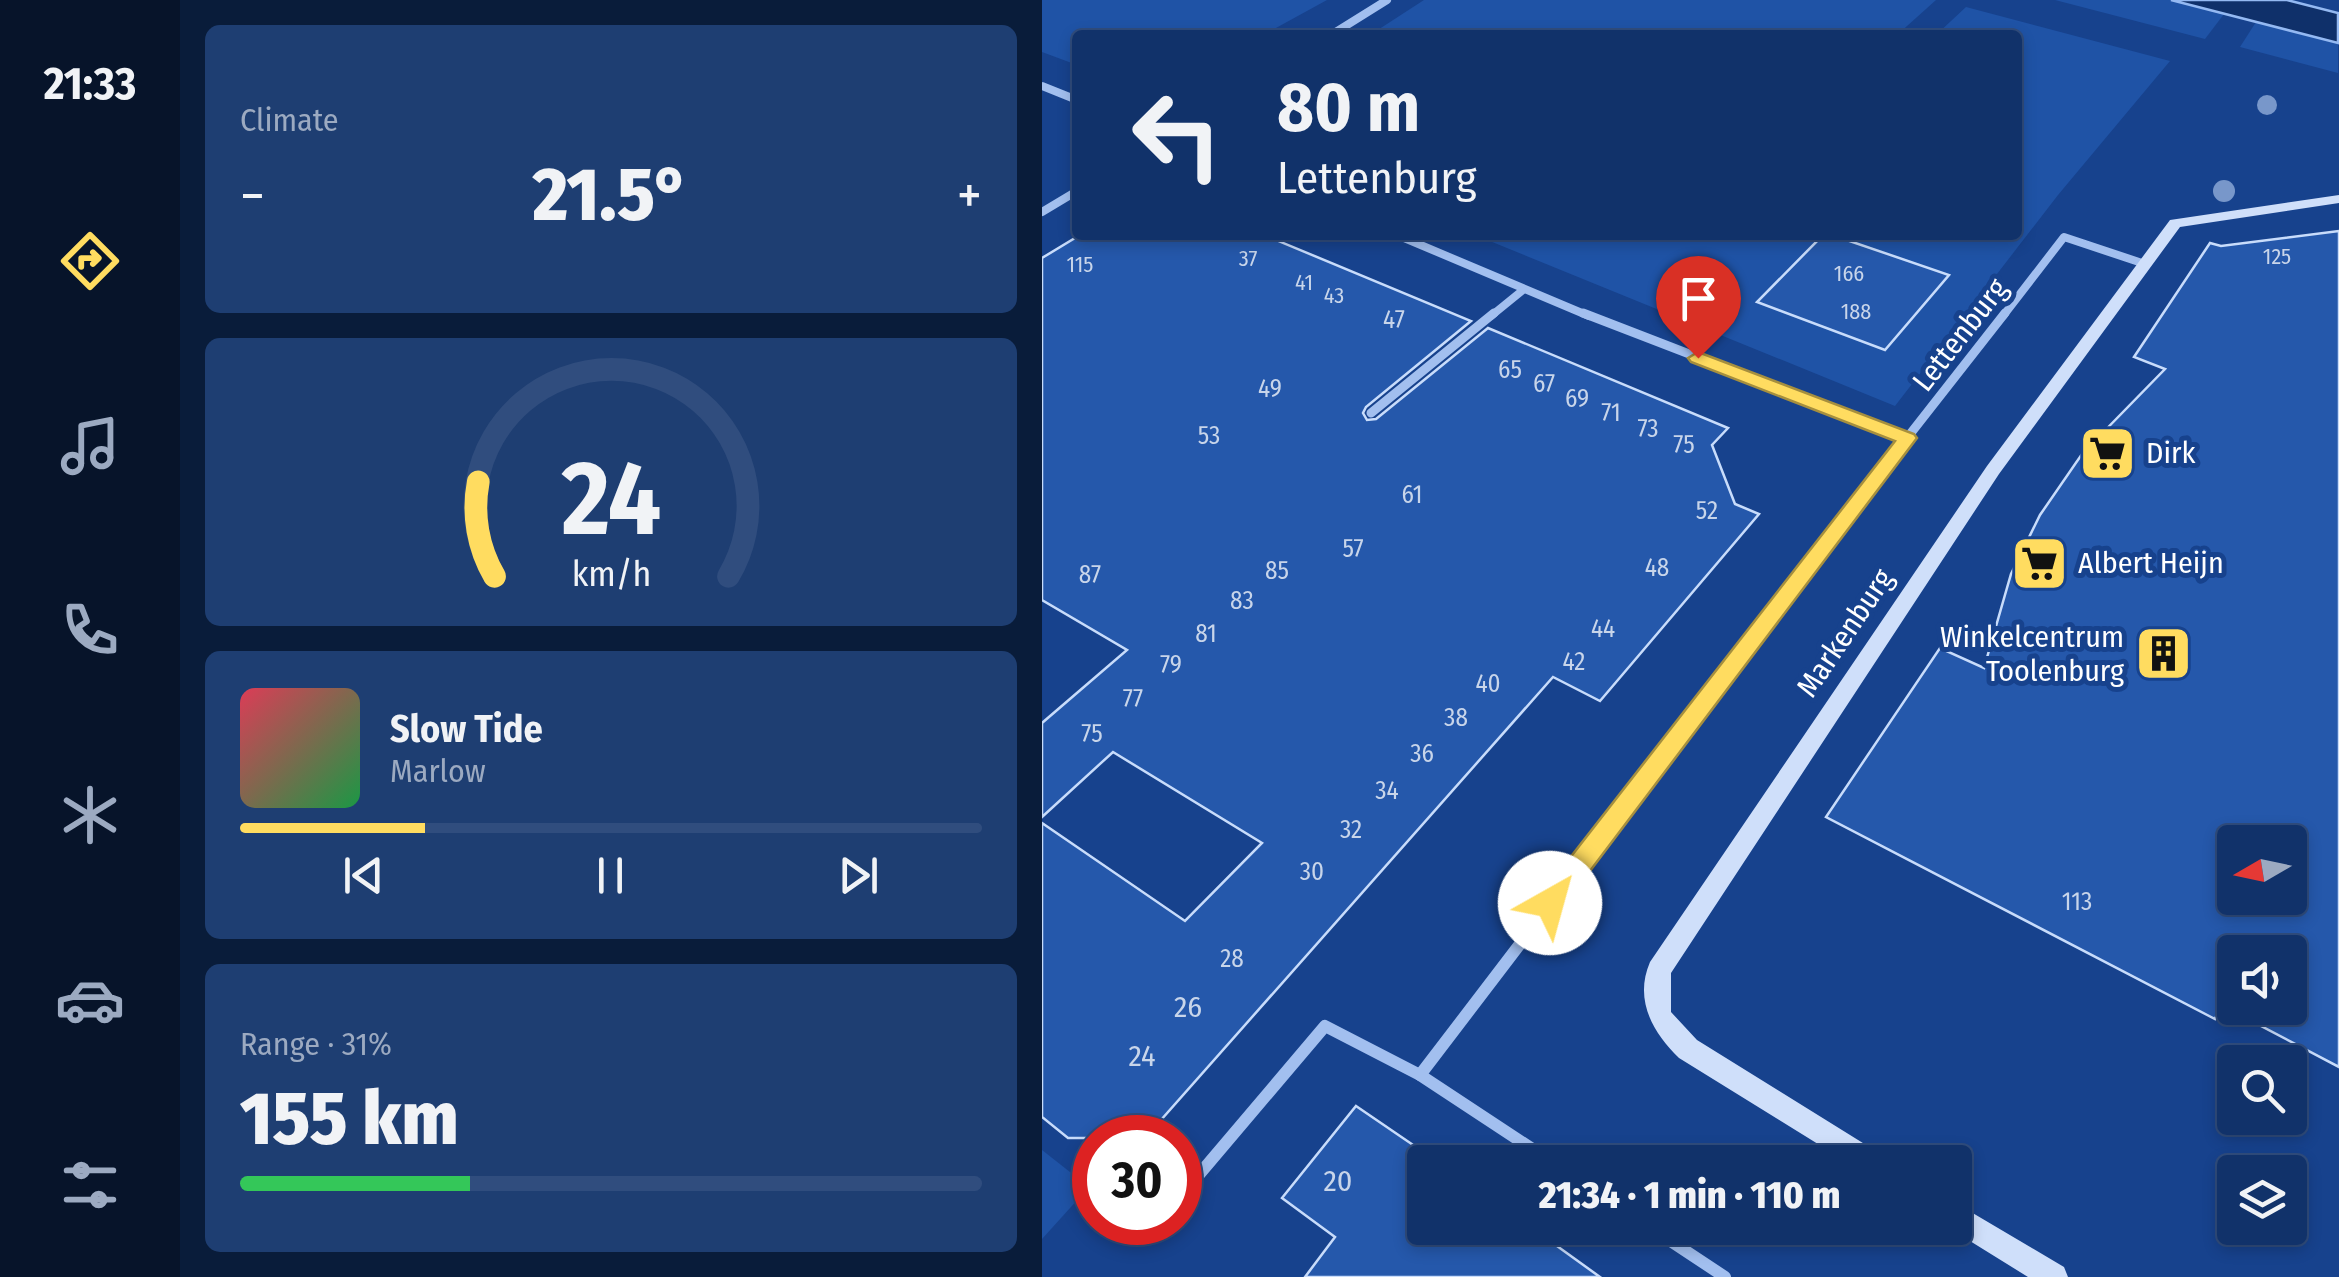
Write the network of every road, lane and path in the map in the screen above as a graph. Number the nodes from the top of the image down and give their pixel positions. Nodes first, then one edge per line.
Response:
1 (1387, 0) edge
2 (1338, 30) edge
3 (1042, 86) edge
4 (1072, 98) edge
5 (1072, 194) edge
6 (2338, 199) edge
7 (1042, 212) edge
8 (1408, 240) edge
9 (2145, 264) junction
10 (1523, 290) junction
11 (1370, 413) dead end
12 (1907, 438) junction
13 (1420, 1075) junction
14 (1526, 1145) edge
15 (1843, 1145) edge
16 (1202, 1171) edge
17 (1972, 1226) edge
18 (1677, 1245) edge
19 (1726, 1277) edge
20 (2054, 1277) edge

1 - 2 street
3 - 4 street
5 - 7 street
6 - 9 street, Markenburg
8 - 10 street
9 - 12 street, Lettenburg
9 - 15 street, Markenburg
10 - 11 street
10 - 12 street
12 - 13 street
13 - 14 street
13 - 16 street
17 - 20 street
18 - 19 street

